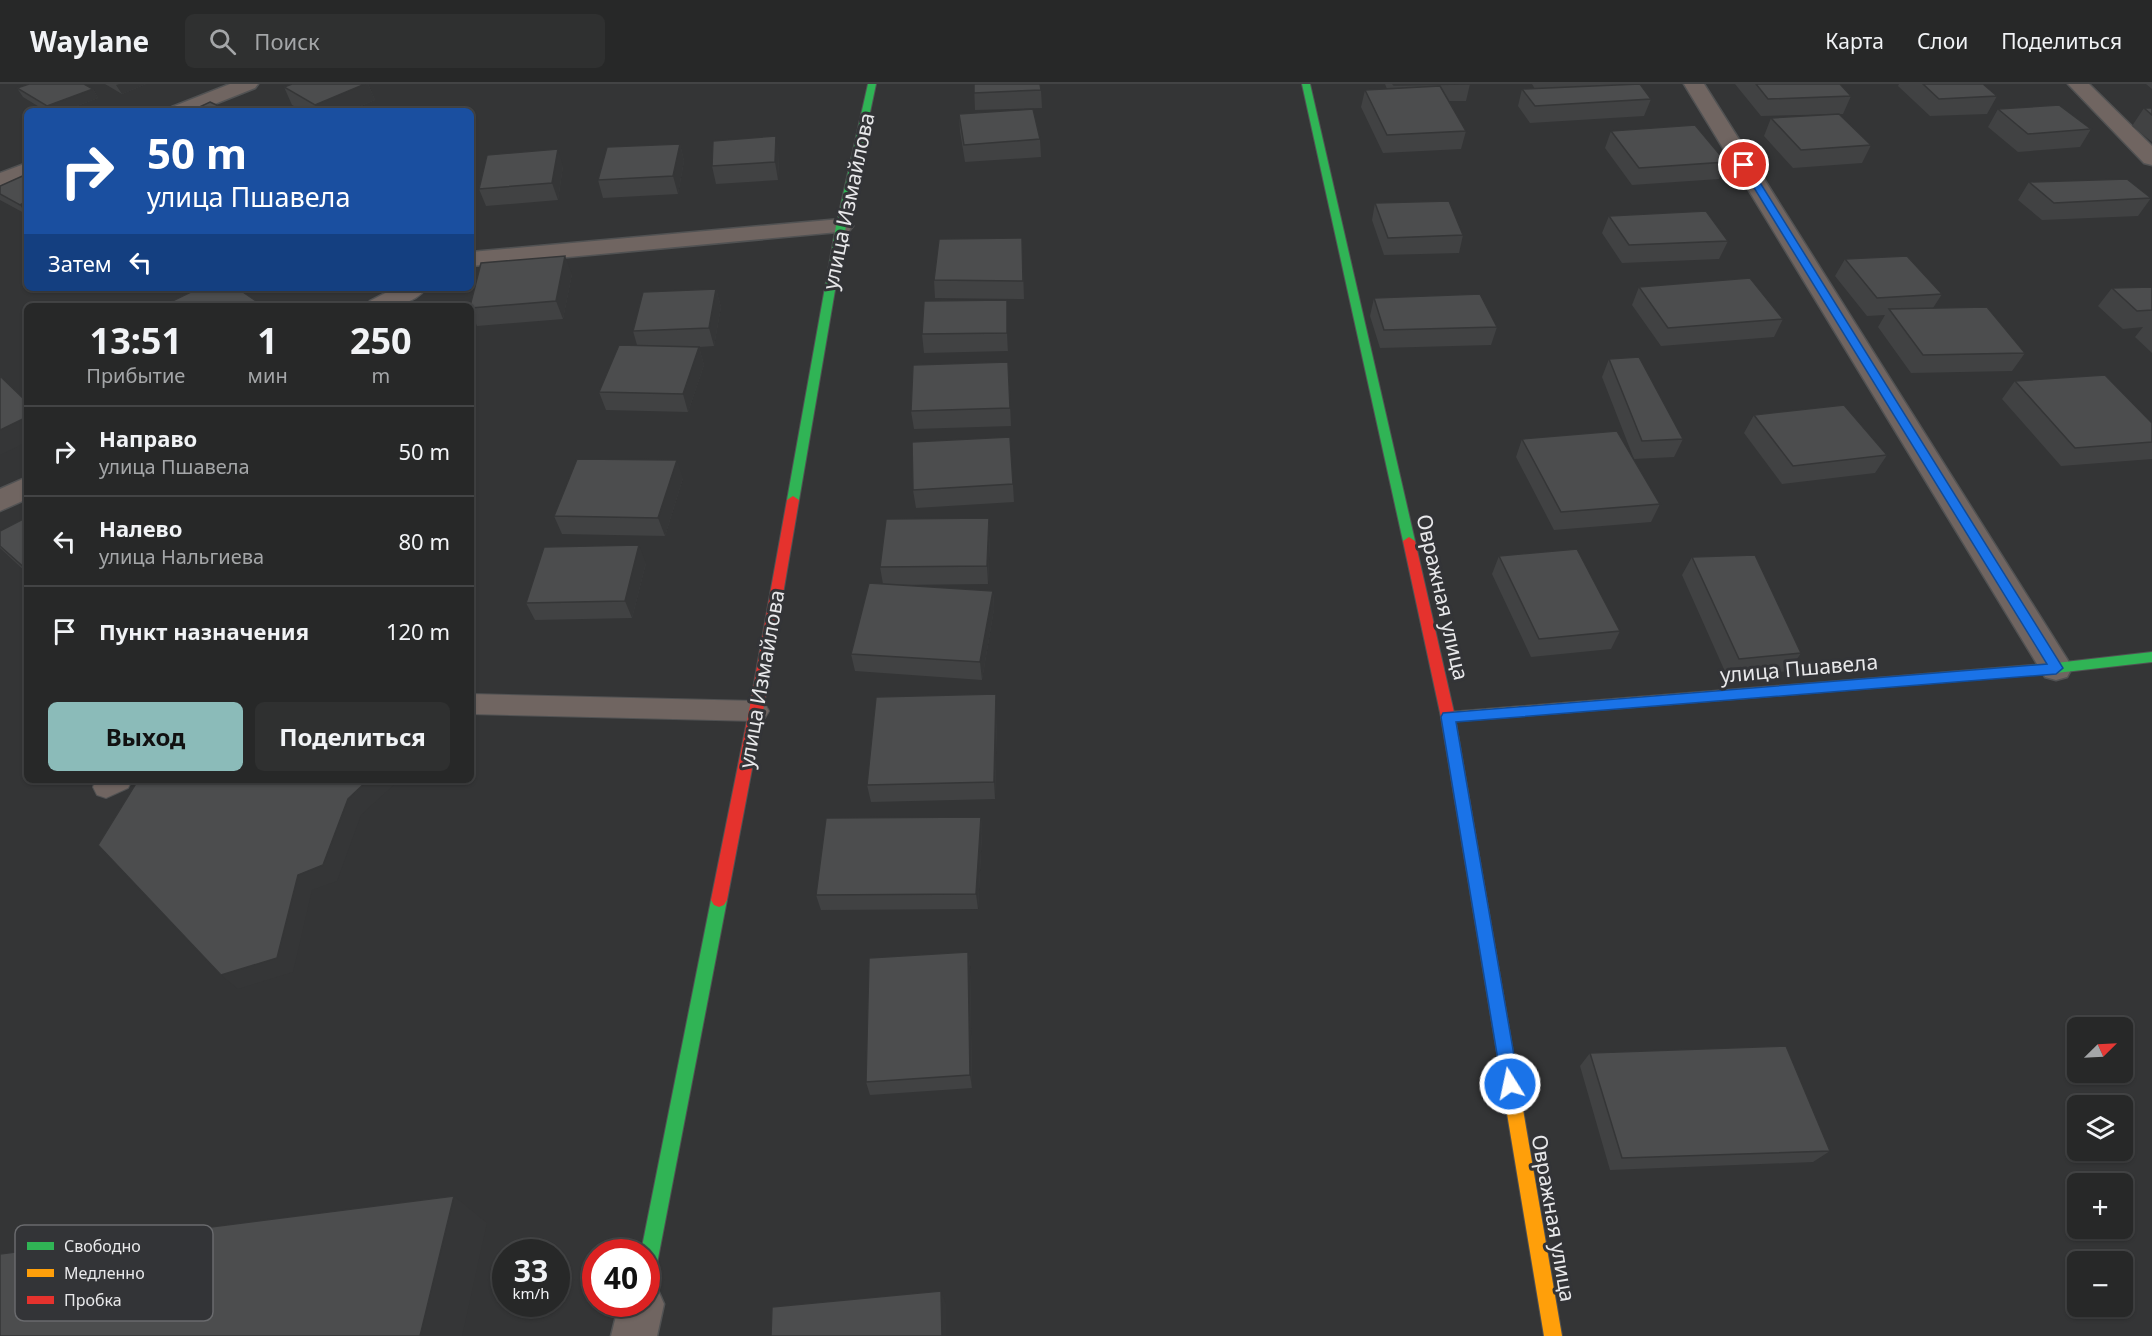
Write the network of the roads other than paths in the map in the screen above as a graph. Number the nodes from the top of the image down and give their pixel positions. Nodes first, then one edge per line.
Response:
1 (248, 84) edge
2 (872, 84) edge
3 (1306, 84) edge
4 (1695, 84) edge
5 (2078, 84) edge
6 (187, 108) edge
7 (2152, 158) edge
8 (24, 171) edge
9 (0, 181) edge
10 (841, 226) junction
11 (474, 259) edge
12 (408, 291) edge
13 (385, 303) edge
14 (24, 489) edge
15 (0, 501) edge
16 (2152, 657) edge
17 (2056, 668) junction
18 (474, 704) edge
19 (756, 711) junction
20 (1448, 717) junction
21 (653, 1239) edge
22 (638, 1317) edge
23 (634, 1336) edge
24 (1553, 1336) edge

1 - 6 street
2 - 10 street, улица Измайлова
3 - 20 street, Овражная улица
4 - 17 street
5 - 7 street
8 - 9 street
10 - 11 street
10 - 19 street, улица Измайлова
12 - 13 street
14 - 15 street
16 - 17 street, улица Пшавела
17 - 20 street, улица Пшавела
18 - 19 lane
19 - 21 street, улица Измайлова
20 - 24 street, Овражная улица
22 - 23 street

